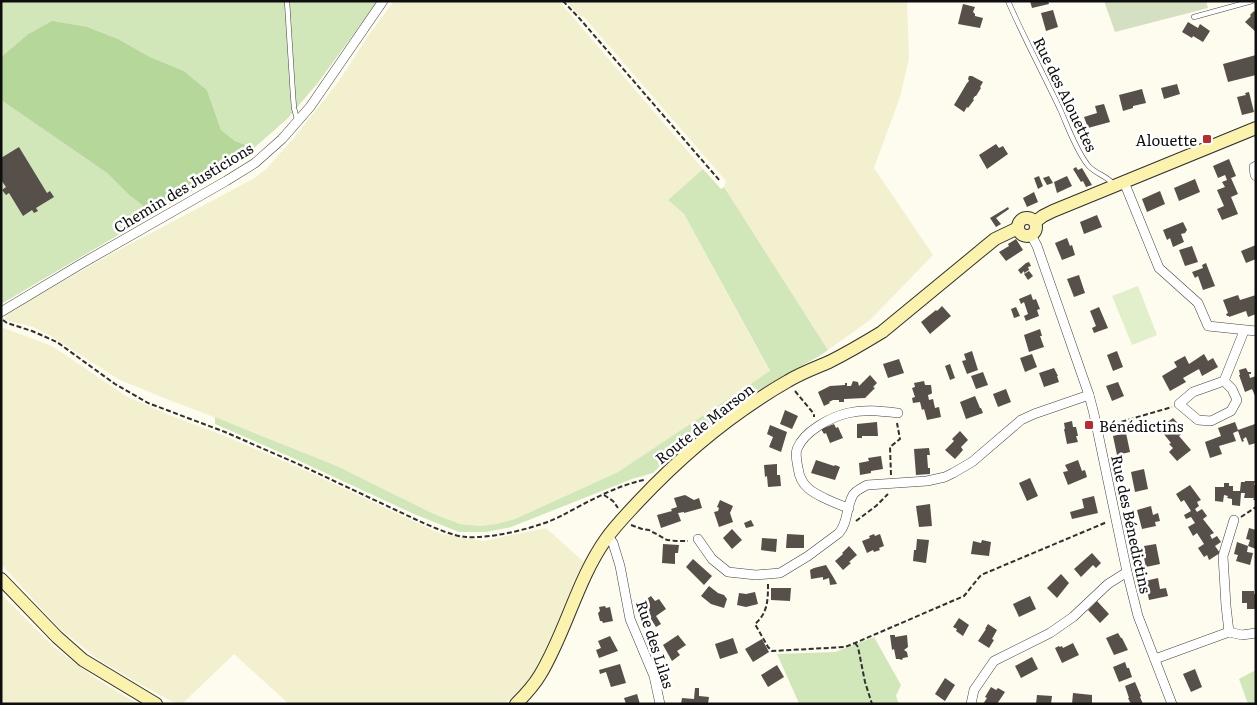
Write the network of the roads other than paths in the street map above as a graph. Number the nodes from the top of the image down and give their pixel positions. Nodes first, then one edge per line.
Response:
1 (286, 1) edge
2 (383, 1) edge
3 (1008, 1) edge
4 (1252, 1) edge
5 (1194, 17) dead end
6 (298, 121) junction
7 (1256, 128) edge
8 (1256, 166) edge
9 (1256, 176) edge
10 (1119, 184) junction
11 (1035, 222) junction
12 (1018, 228) junction
13 (1031, 235) junction
14 (1, 312) edge
15 (1244, 330) junction
16 (1256, 331) edge
17 (1224, 380) junction
18 (1089, 395) junction
19 (898, 413) road end
20 (849, 508) junction
21 (1234, 520) road end
22 (608, 536) junction
23 (698, 539) road end
24 (1127, 572) junction
25 (1, 579) edge
26 (1229, 632) junction
27 (1256, 633) edge
28 (1155, 659) junction
29 (1171, 703) edge
30 (156, 704) edge
31 (516, 704) edge
32 (660, 704) edge
33 (971, 704) edge

1 - 6 lane
2 - 6 street, Chemin des Justicions
3 - 10 lane, Rue des Alouettes
4 - 5 lane
6 - 14 street, Chemin des Justicions
7 - 10 street
8 - 9 street
10 - 11 street
10 - 15 street
11 - 12 street
11 - 13 street
12 - 13 street
12 - 22 street, Route de Marson
13 - 18 street, Rue des Bénedictins
15 - 16 street
15 - 17 street
17 - 17 street
18 - 20 street
18 - 24 street, Rue des Bénedictins
19 - 20 street
20 - 23 street
21 - 26 street
22 - 31 street, Route de Marson
22 - 32 street, Rue des Lilas
24 - 28 street, Rue des Bénedictins
24 - 33 street
25 - 30 street
26 - 27 street
26 - 28 street
28 - 29 street, Rue des Bénedictins

